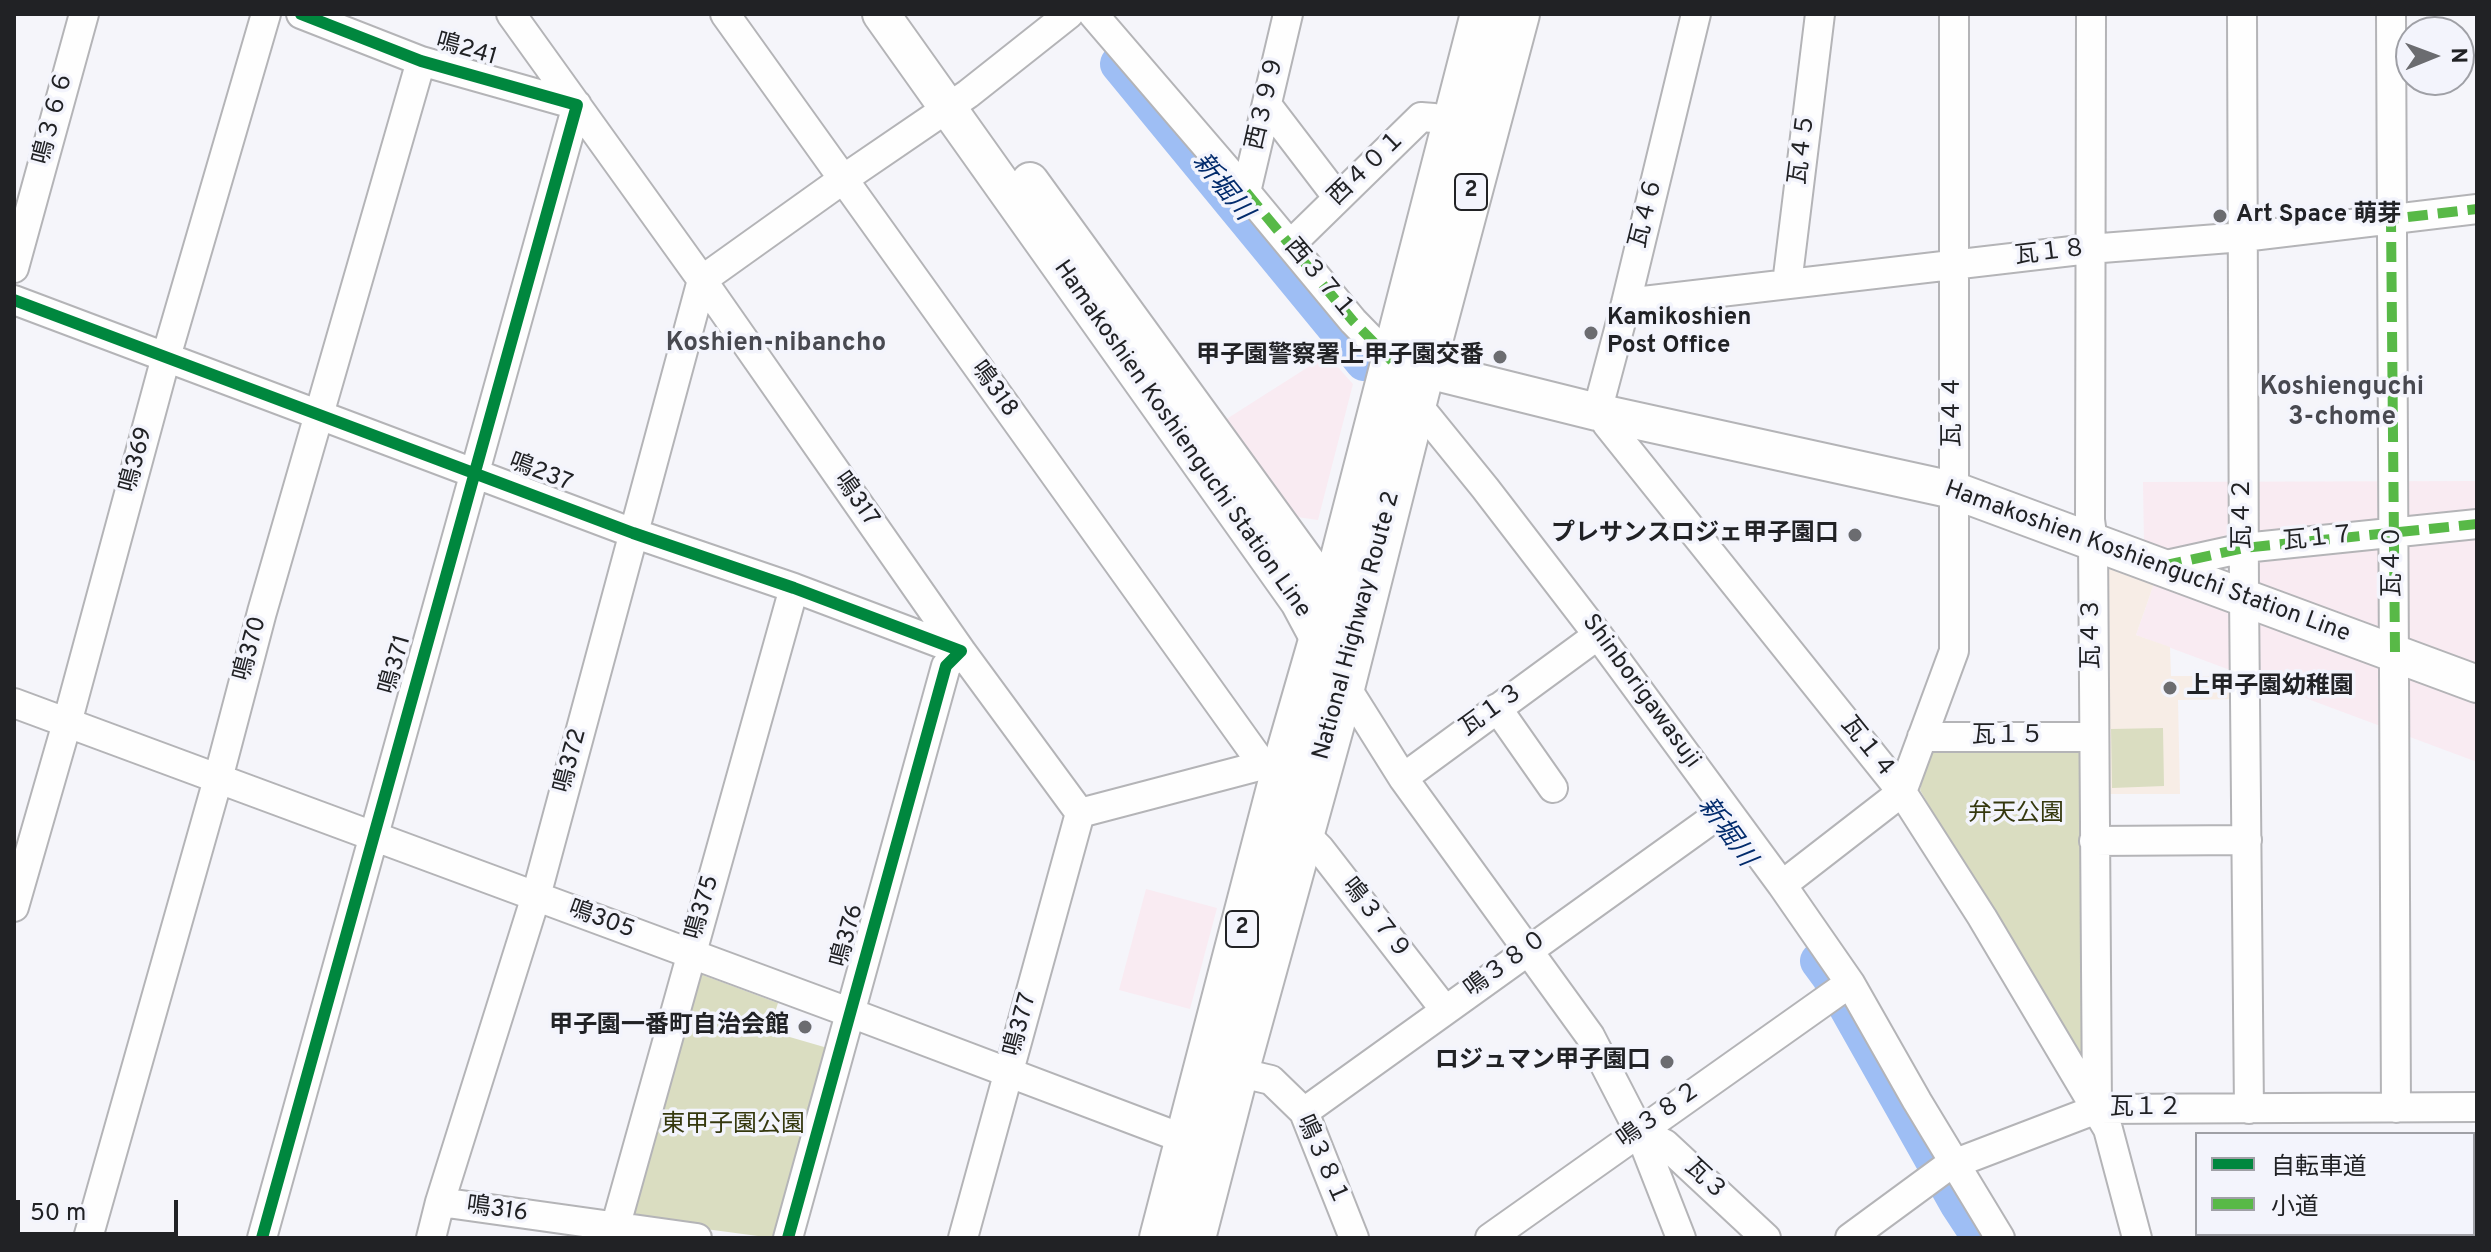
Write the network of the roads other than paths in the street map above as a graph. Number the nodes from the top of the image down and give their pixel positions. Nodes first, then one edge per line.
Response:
1 (84, 14) edge
2 (266, 14) edge
3 (301, 14) edge
4 (511, 14) edge
5 (725, 14) edge
6 (881, 14) edge
7 (910, 14) edge
8 (1069, 14) edge
9 (1093, 14) edge
10 (1288, 14) edge
11 (1482, 14) edge
12 (1518, 14) edge
13 (1696, 14) edge
14 (1820, 14) edge
15 (1954, 14) edge
16 (2091, 14) edge
17 (2242, 14) edge
18 (2391, 14) edge
19 (421, 61) junction
20 (958, 101) junction
21 (577, 105) junction
22 (1267, 105) junction
23 (1453, 127) junction
24 (842, 180) junction
25 (1246, 192) junction
26 (1338, 198) junction
27 (2477, 209) edge
28 (2391, 219) junction
29 (2243, 237) junction
30 (1290, 245) junction
31 (2089, 249) junction
32 (1954, 267) junction
33 (14, 268) edge
34 (702, 280) junction
35 (1787, 284) junction
36 (14, 300) edge
37 (1626, 303) junction
38 (166, 357) junction
39 (1410, 378) junction
40 (1600, 412) junction
41 (318, 413) junction
42 (474, 472) junction
43 (1953, 490) junction
44 (2477, 524) edge
45 (2394, 532) junction
46 (633, 533) junction
47 (2093, 542) junction
48 (2244, 548) junction
49 (2162, 566) junction
50 (794, 588) junction
51 (2244, 597) junction
52 (1323, 631) junction
53 (1591, 640) junction
54 (961, 651) junction
55 (2395, 652) junction
56 (1344, 684) junction
57 (2477, 684) edge
58 (14, 703) edge
59 (1497, 708) junction
60 (67, 723) junction
61 (1922, 737) junction
62 (2093, 737) junction
63 (1273, 767) junction
64 (1403, 778) junction
65 (218, 779) junction
66 (1553, 788) dead end
67 (1902, 792) junction
68 (1080, 813) junction
69 (1719, 814) junction
70 (1303, 832) junction
71 (373, 836) junction
72 (2247, 840) junction
73 (2094, 841) junction
74 (1782, 885) junction
75 (536, 896) junction
76 (14, 907) edge
77 (1528, 949) junction
78 (692, 954) junction
79 (1841, 989) junction
80 (1445, 1010) junction
81 (851, 1013) junction
82 (1009, 1072) junction
83 (1237, 1072) junction
84 (2477, 1107) edge
85 (2396, 1108) junction
86 (2097, 1109) junction
87 (2249, 1109) junction
88 (1304, 1112) junction
89 (2334, 1121) edge
90 (1639, 1131) junction
91 (1187, 1140) junction
92 (1947, 1168) junction
93 (440, 1202) junction
94 (615, 1228) junction
95 (1503, 1234) edge
96 (88, 1238) edge
97 (262, 1238) edge
98 (431, 1238) edge
99 (697, 1238) edge
100 (788, 1238) edge
101 (963, 1238) edge
102 (1161, 1238) edge
103 (1194, 1238) edge
104 (1354, 1238) edge
105 (1681, 1238) edge
106 (1766, 1238) edge
107 (1850, 1238) edge
108 (2000, 1238) edge
109 (2137, 1238) edge

1 - 33 street, 鳴３６６
2 - 38 street, 鳴369
3 - 19 street, 鳴241
4 - 21 street, 鳴317
5 - 24 street, 鳴318
6 - 20 main road, Hamakoshien Koshienguchi Station Line
7 - 20 main road, Hamakoshien Koshienguchi Station Line
8 - 20 street
9 - 25 street, 西３７１
10 - 22 street, 西３９９
11 - 23 highway, National Highway Route 2 / 2
12 - 39 highway, National Highway Route 2 / 2
13 - 37 street, 瓦４６
14 - 35 street, 瓦４５
15 - 32 street, 瓦４４
16 - 31 street, 瓦４３
17 - 29 street, 瓦４２
18 - 28 street, 瓦４０
19 - 21 street, 鳴241
19 - 41 street, 鳴370
20 - 24 street
20 - 52 main road, Hamakoshien Koshienguchi Station Line
21 - 34 street, 鳴317
21 - 42 street, 鳴371
22 - 25 street, 西３９９
22 - 26 street
23 - 26 street, 西４０１
23 - 39 highway, National Highway Route 2 / 2
24 - 34 street
24 - 63 street, 鳴318
25 - 30 street, 西３７１
26 - 30 street, 西４０１
27 - 28 street, 瓦１８
28 - 29 street, 瓦１８
28 - 45 street, 瓦４０
29 - 31 street, 瓦１８
29 - 48 street, 瓦４２
30 - 39 street, 西３７１
31 - 32 street, 瓦１８
31 - 47 street, 瓦４３
32 - 35 street, 瓦１８
32 - 43 street, 瓦４４
34 - 46 street, 鳴372
34 - 54 street, 鳴317
35 - 37 street, 瓦１８
36 - 38 street, 鳴237
37 - 40 street, 瓦４６
38 - 41 street, 鳴237
38 - 60 street, 鳴369
39 - 40 main road, Hamakoshien Koshienguchi Station Line
39 - 52 highway, National Highway Route 2 / 2
39 - 53 street, Shinborigawasuji
39 - 56 highway, National Highway Route 2 / 2
40 - 43 main road, Hamakoshien Koshienguchi Station Line
40 - 67 street, 瓦１４
41 - 42 street, 鳴237
41 - 65 street, 鳴370
42 - 46 street, 鳴237
42 - 71 street, 鳴371
43 - 47 main road, Hamakoshien Koshienguchi Station Line
43 - 61 street, 瓦４４
44 - 45 street, 瓦１７
45 - 48 street, 瓦１７
45 - 55 street, 瓦４０
46 - 50 street, 鳴237
46 - 75 street, 鳴372
47 - 49 main road, Hamakoshien Koshienguchi Station Line
47 - 62 street, 瓦４３
48 - 49 street, 瓦１７
48 - 51 street, 瓦４２
49 - 51 main road, Hamakoshien Koshienguchi Station Line
50 - 54 street, 鳴237
50 - 78 street, 鳴375
51 - 55 main road, Hamakoshien Koshienguchi Station Line
51 - 72 street, 瓦４２
52 - 56 main road, Hamakoshien Koshienguchi Station Line
52 - 63 highway, National Highway Route 2 / 2
53 - 59 street, 瓦１３
53 - 69 street, Shinborigawasuji
54 - 68 street, 鳴317
54 - 81 street, 鳴376
55 - 57 main road, Hamakoshien Koshienguchi Station Line
55 - 85 street, 瓦４０
56 - 64 street
56 - 70 highway, National Highway Route 2 / 2
58 - 60 street, 鳴305
59 - 64 street, 瓦１３
59 - 66 street
60 - 65 street, 鳴305
60 - 76 street, 鳴369
61 - 62 street, 瓦１５
61 - 67 street, 瓦４４
62 - 73 street, 瓦４３
63 - 68 street
63 - 91 highway, National Highway Route 2 / 2
64 - 77 street
65 - 71 street, 鳴305
65 - 96 street, 鳴370
67 - 74 street
67 - 86 street, 瓦１４
68 - 82 street, 鳴377
69 - 74 street, Shinborigawasuji
69 - 77 street, 鳴３８０
70 - 80 street, 鳴３７９
70 - 83 highway, National Highway Route 2 / 2
71 - 75 street, 鳴305
71 - 97 street, 鳴371
72 - 73 street
72 - 87 street, 瓦４２
73 - 86 street, 瓦４３
74 - 79 street, Shinborigawasuji
75 - 78 street, 鳴305
75 - 93 street, 鳴372
77 - 80 street, 鳴３８０
77 - 90 street
78 - 81 street, 鳴305
78 - 94 street, 鳴375
79 - 90 street, 鳴３８２
79 - 92 street, Shinborigawasuji
80 - 88 street, 鳴３８０
81 - 82 street, 鳴305
81 - 100 street, 鳴376
82 - 91 street, 鳴305
82 - 101 street, 鳴377
83 - 88 street, 鳴３８１
83 - 103 highway, National Highway Route 2 / 2
84 - 85 street, 瓦１２
85 - 89 street, 瓦１２
86 - 87 street, 瓦１２
86 - 92 street, 瓦１２
86 - 109 street
87 - 89 street, 瓦１２
88 - 104 street, 鳴３８１
90 - 95 street, 鳴３８２
90 - 105 street
90 - 106 street, 瓦３
91 - 102 highway, National Highway Route 2 / 2
92 - 107 street, 瓦１２
92 - 108 street, Shinborigawasuji
93 - 94 street, 鳴316
93 - 98 street, 鳴372
94 - 99 street, 鳴316

